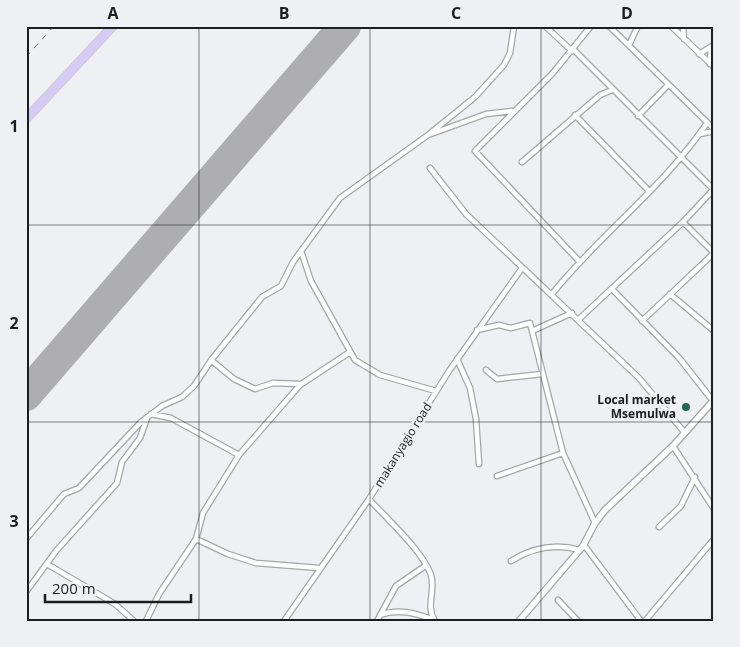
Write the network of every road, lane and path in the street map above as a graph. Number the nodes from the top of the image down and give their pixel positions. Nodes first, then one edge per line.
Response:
1 (113, 26) edge
2 (514, 26) edge
3 (545, 26) edge
4 (591, 26) edge
5 (609, 26) edge
6 (638, 26) edge
7 (671, 26) edge
8 (683, 26) edge
9 (684, 40) junction
10 (629, 45) junction
11 (712, 46) edge
12 (573, 50) junction
13 (699, 54) junction
14 (712, 65) edge
15 (668, 85) junction
16 (612, 90) junction
17 (513, 111) junction
18 (575, 116) junction
19 (638, 116) junction
20 (26, 119) edge
21 (707, 124) junction
22 (714, 130) edge
23 (700, 134) junction
24 (428, 136) junction
25 (681, 157) junction
26 (522, 162) dead end
27 (430, 168) dead end
28 (713, 190) edge
29 (649, 191) junction
30 (683, 222) junction
31 (301, 251) junction
32 (714, 253) edge
33 (579, 261) junction
34 (522, 268) junction
35 (612, 288) junction
36 (552, 294) junction
37 (670, 294) junction
38 (572, 313) junction
39 (578, 320) junction
40 (642, 321) junction
41 (477, 330) junction
42 (532, 331) junction
43 (714, 331) edge
44 (350, 352) junction
45 (457, 359) junction
46 (211, 360) junction
47 (486, 370) dead end
48 (542, 374) junction
49 (301, 384) junction
50 (436, 391) junction
51 (713, 401) edge
52 (149, 415) junction
53 (685, 433) junction
54 (673, 446) junction
55 (563, 453) junction
56 (239, 455) junction
57 (479, 464) dead end
58 (497, 476) dead end
59 (695, 478) junction
60 (369, 499) junction
61 (714, 509) edge
62 (595, 524) junction
63 (659, 527) dead end
64 (196, 539) junction
65 (714, 539) edge
66 (26, 540) edge
67 (582, 547) junction
68 (511, 561) dead end
69 (47, 564) junction
70 (425, 566) junction
71 (319, 568) junction
72 (26, 592) edge
73 (558, 600) dead end
74 (380, 615) junction
75 (134, 621) edge
76 (146, 621) edge
77 (284, 621) edge
78 (377, 621) edge
79 (435, 621) edge
80 (519, 621) edge
81 (578, 621) edge
82 (642, 621) edge
83 (645, 621) edge

1 - 20 main road
2 - 24 street
3 - 12 street
4 - 12 street
5 - 10 street
6 - 10 street
7 - 9 street
8 - 9 street
9 - 13 street
10 - 15 street
11 - 13 street
11 - 14 street
12 - 16 street
12 - 17 street
13 - 14 street
15 - 19 street
15 - 21 street
16 - 18 street
16 - 19 street
17 - 24 street
17 - 33 street
18 - 26 street
18 - 29 street
19 - 25 street
21 - 22 street
21 - 23 street
22 - 23 street
23 - 25 street
24 - 31 street
25 - 28 street
25 - 29 street
27 - 34 street
28 - 30 street
29 - 33 street
30 - 32 street
30 - 35 street
31 - 44 street
31 - 46 street
32 - 37 street
33 - 36 street
34 - 36 street
34 - 41 street, makanyagio road
35 - 39 street
35 - 40 street
36 - 38 street
37 - 40 street
37 - 43 street
38 - 39 street
38 - 42 street
39 - 53 street
40 - 51 street
41 - 42 street
41 - 45 street, makanyagio road
42 - 48 street
44 - 49 street
44 - 50 street
45 - 50 street, makanyagio road
45 - 57 street
46 - 49 street
46 - 52 street
47 - 48 street
48 - 55 street
49 - 56 street
50 - 60 street, makanyagio road
51 - 53 street
52 - 56 street
52 - 66 street
52 - 69 street
53 - 54 street
54 - 59 street
54 - 62 street
55 - 58 street
55 - 62 street
56 - 64 street
59 - 61 street
59 - 63 street
60 - 70 street
60 - 71 street, makanyagio road
62 - 67 street
64 - 71 street
64 - 76 street
65 - 83 street
67 - 68 street
67 - 80 street
67 - 82 street
69 - 72 street
69 - 75 street
70 - 74 street
70 - 79 street
71 - 77 street, makanyagio road
73 - 81 street
74 - 78 street
74 - 79 street

